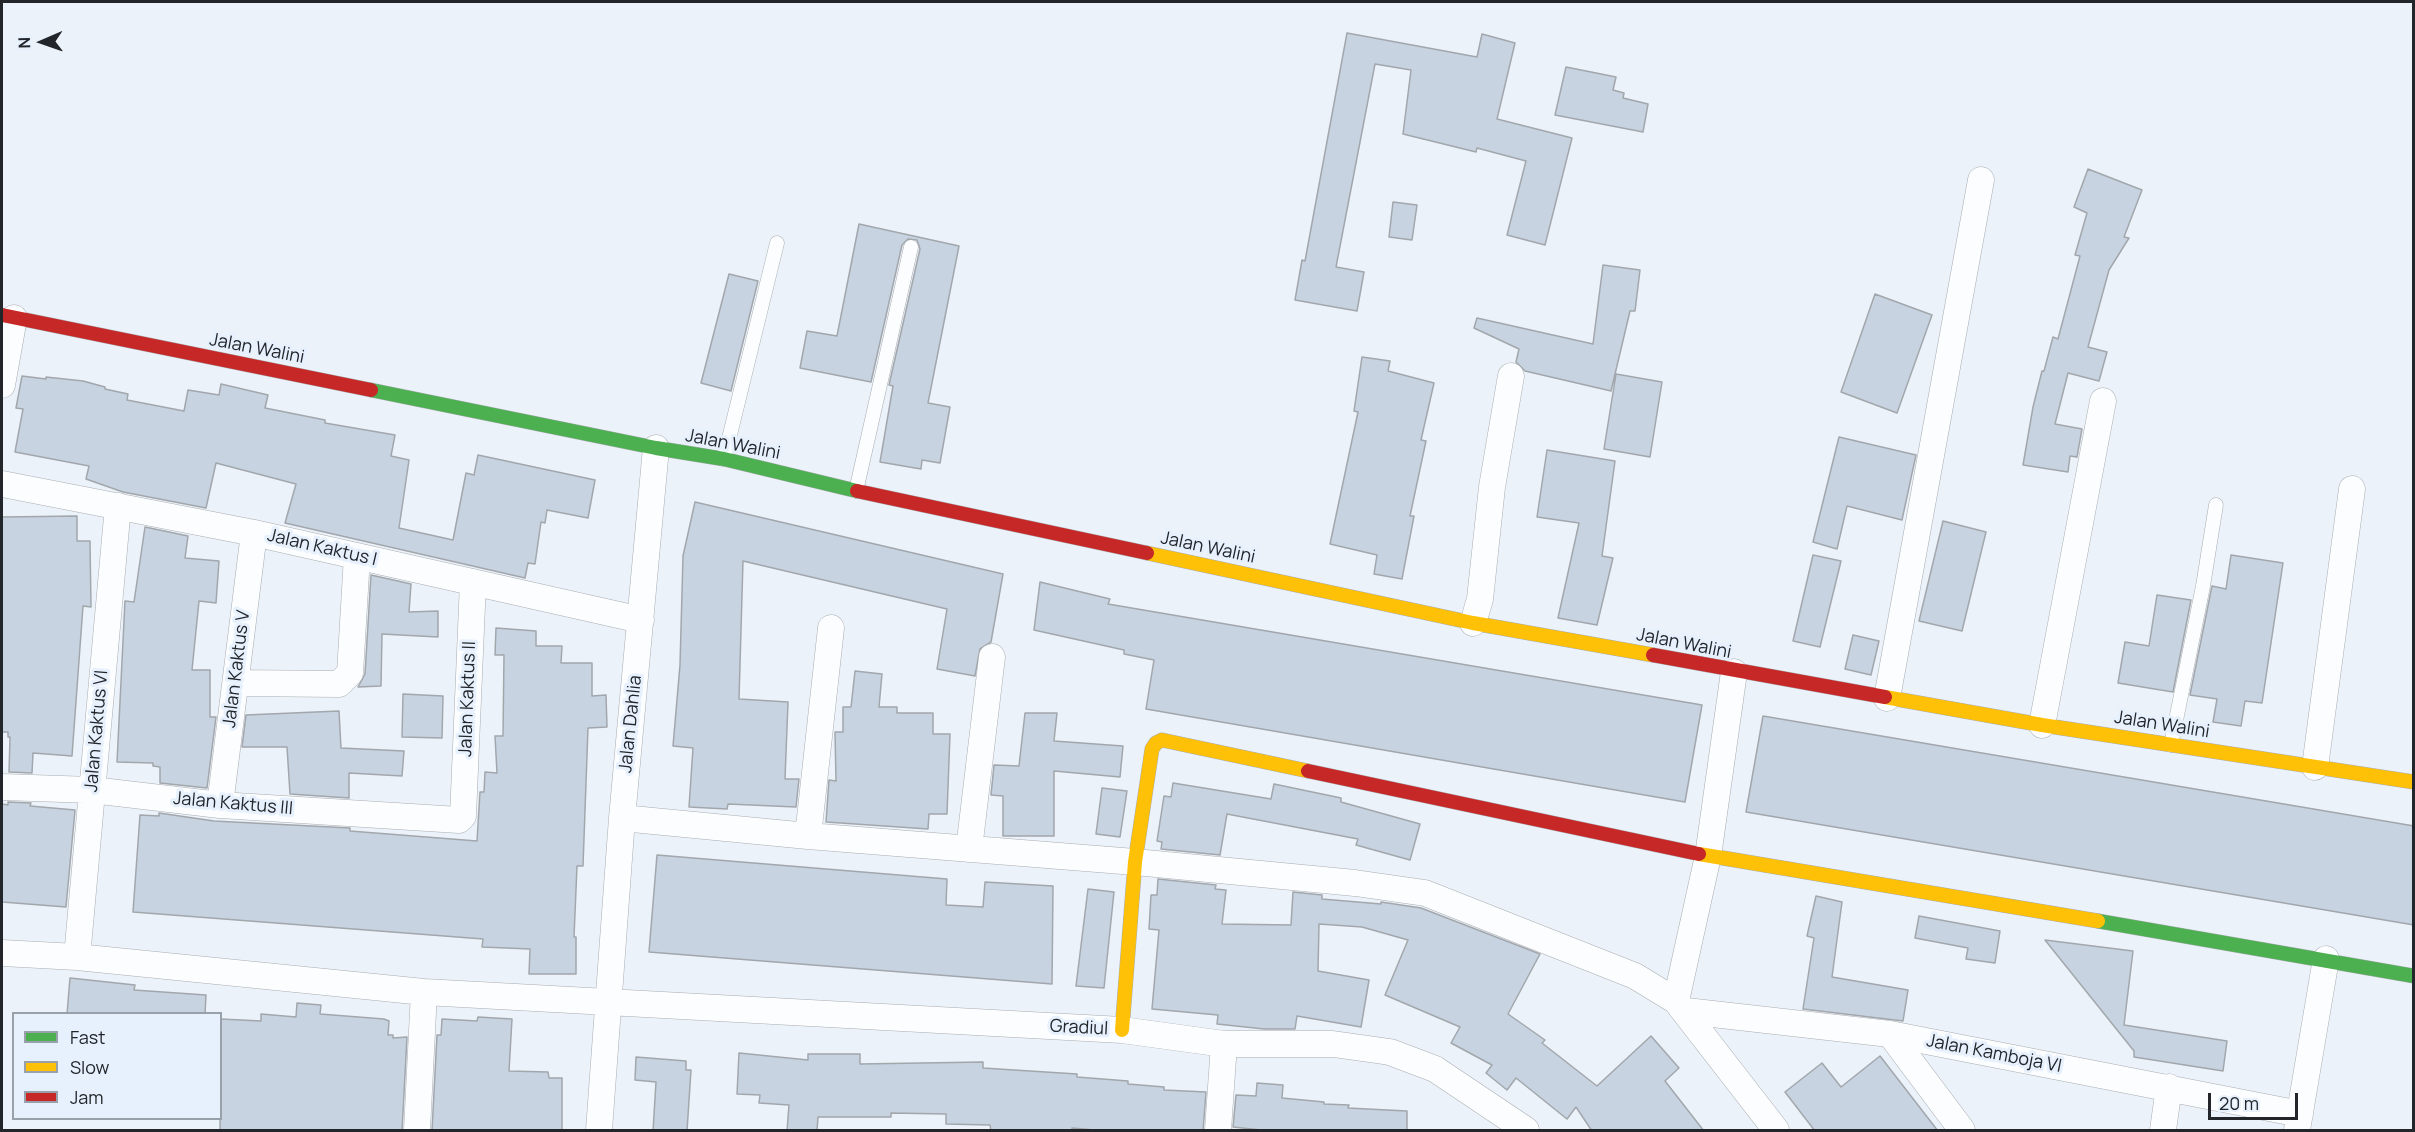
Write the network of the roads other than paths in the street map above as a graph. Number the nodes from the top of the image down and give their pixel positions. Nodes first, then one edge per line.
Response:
1 (1981, 180) dead end
2 (777, 243) dead end
3 (910, 247) dead end
4 (8, 316) edge
5 (1511, 376) dead end
6 (2, 385) edge
7 (2103, 401) dead end
8 (656, 448) junction
9 (724, 459) junction
10 (2, 484) edge
11 (2352, 489) dead end
12 (856, 491) junction
13 (2216, 505) dead end
14 (118, 506) junction
15 (254, 533) junction
16 (357, 556) junction
17 (473, 582) junction
18 (641, 620) junction
19 (1473, 623) junction
20 (831, 628) dead end
21 (992, 657) dead end
22 (1734, 672) junction
23 (236, 683) junction
24 (1887, 698) junction
25 (2042, 725) junction
26 (2171, 745) junction
27 (2314, 767) junction
28 (2414, 782) edge
29 (2, 786) edge
30 (92, 790) junction
31 (220, 805) junction
32 (463, 816) joint
33 (622, 818) junction
34 (808, 836) junction
35 (969, 849) junction
36 (1708, 855) junction
37 (1135, 862) junction
38 (2, 952) edge
39 (76, 957) junction
40 (2326, 959) junction
41 (2414, 976) edge
42 (424, 992) junction
43 (609, 1001) junction
44 (1681, 1006) junction
45 (1122, 1030) junction
46 (1890, 1034) junction
47 (1224, 1044) junction
48 (2169, 1087) junction
49 (2298, 1122) edge
50 (417, 1131) edge
51 (599, 1131) edge
52 (1218, 1131) edge
53 (1526, 1131) edge
54 (1776, 1131) edge
55 (1962, 1131) edge
56 (2163, 1131) edge

1 - 24 street
2 - 9 lane
3 - 12 lane
4 - 6 street
4 - 8 street, Jalan Walini
5 - 19 street
7 - 25 street
8 - 9 street, Jalan Walini
8 - 18 street, Jalan Dahlia
9 - 12 street, Jalan Walini
10 - 14 street, Jalan Kaktus I
11 - 27 street
12 - 19 street, Jalan Walini
13 - 26 lane
14 - 15 street, Jalan Kaktus I
14 - 30 street, Jalan Kaktus VI
15 - 16 street, Jalan Kaktus I
15 - 23 street, Jalan Kaktus V
16 - 17 street, Jalan Kaktus I
16 - 23 street
17 - 18 street, Jalan Kaktus I
17 - 32 street, Jalan Kaktus II
18 - 33 street, Jalan Dahlia
19 - 22 street, Jalan Walini
20 - 34 street
21 - 35 street
22 - 24 street, Jalan Walini
22 - 36 street
23 - 31 street, Jalan Kaktus V
24 - 25 street, Jalan Walini
25 - 26 street, Jalan Walini
26 - 27 street, Jalan Walini
27 - 28 street, Jalan Walini
29 - 30 street, Jalan Kaktus III
30 - 31 street, Jalan Kaktus III
30 - 39 street, Jalan Kaktus VI
31 - 32 street, Jalan Kaktus III
33 - 34 street
33 - 43 street, Jalan Dahlia
34 - 35 street
35 - 37 street
36 - 37 street
36 - 40 street
36 - 44 street
37 - 44 street
37 - 45 street
38 - 39 street, Gradiul
39 - 42 street, Gradiul
40 - 41 street
40 - 49 street
42 - 43 street, Gradiul
42 - 50 street
43 - 45 street, Gradiul
43 - 51 street, Jalan Dahlia
44 - 46 street, Jalan Kamboja VI
44 - 54 street
45 - 47 street, Gradiul
46 - 48 street, Jalan Kamboja VI
46 - 55 street
47 - 52 street
47 - 53 street, Gradiul
48 - 49 street, Jalan Kamboja VI
48 - 56 street

